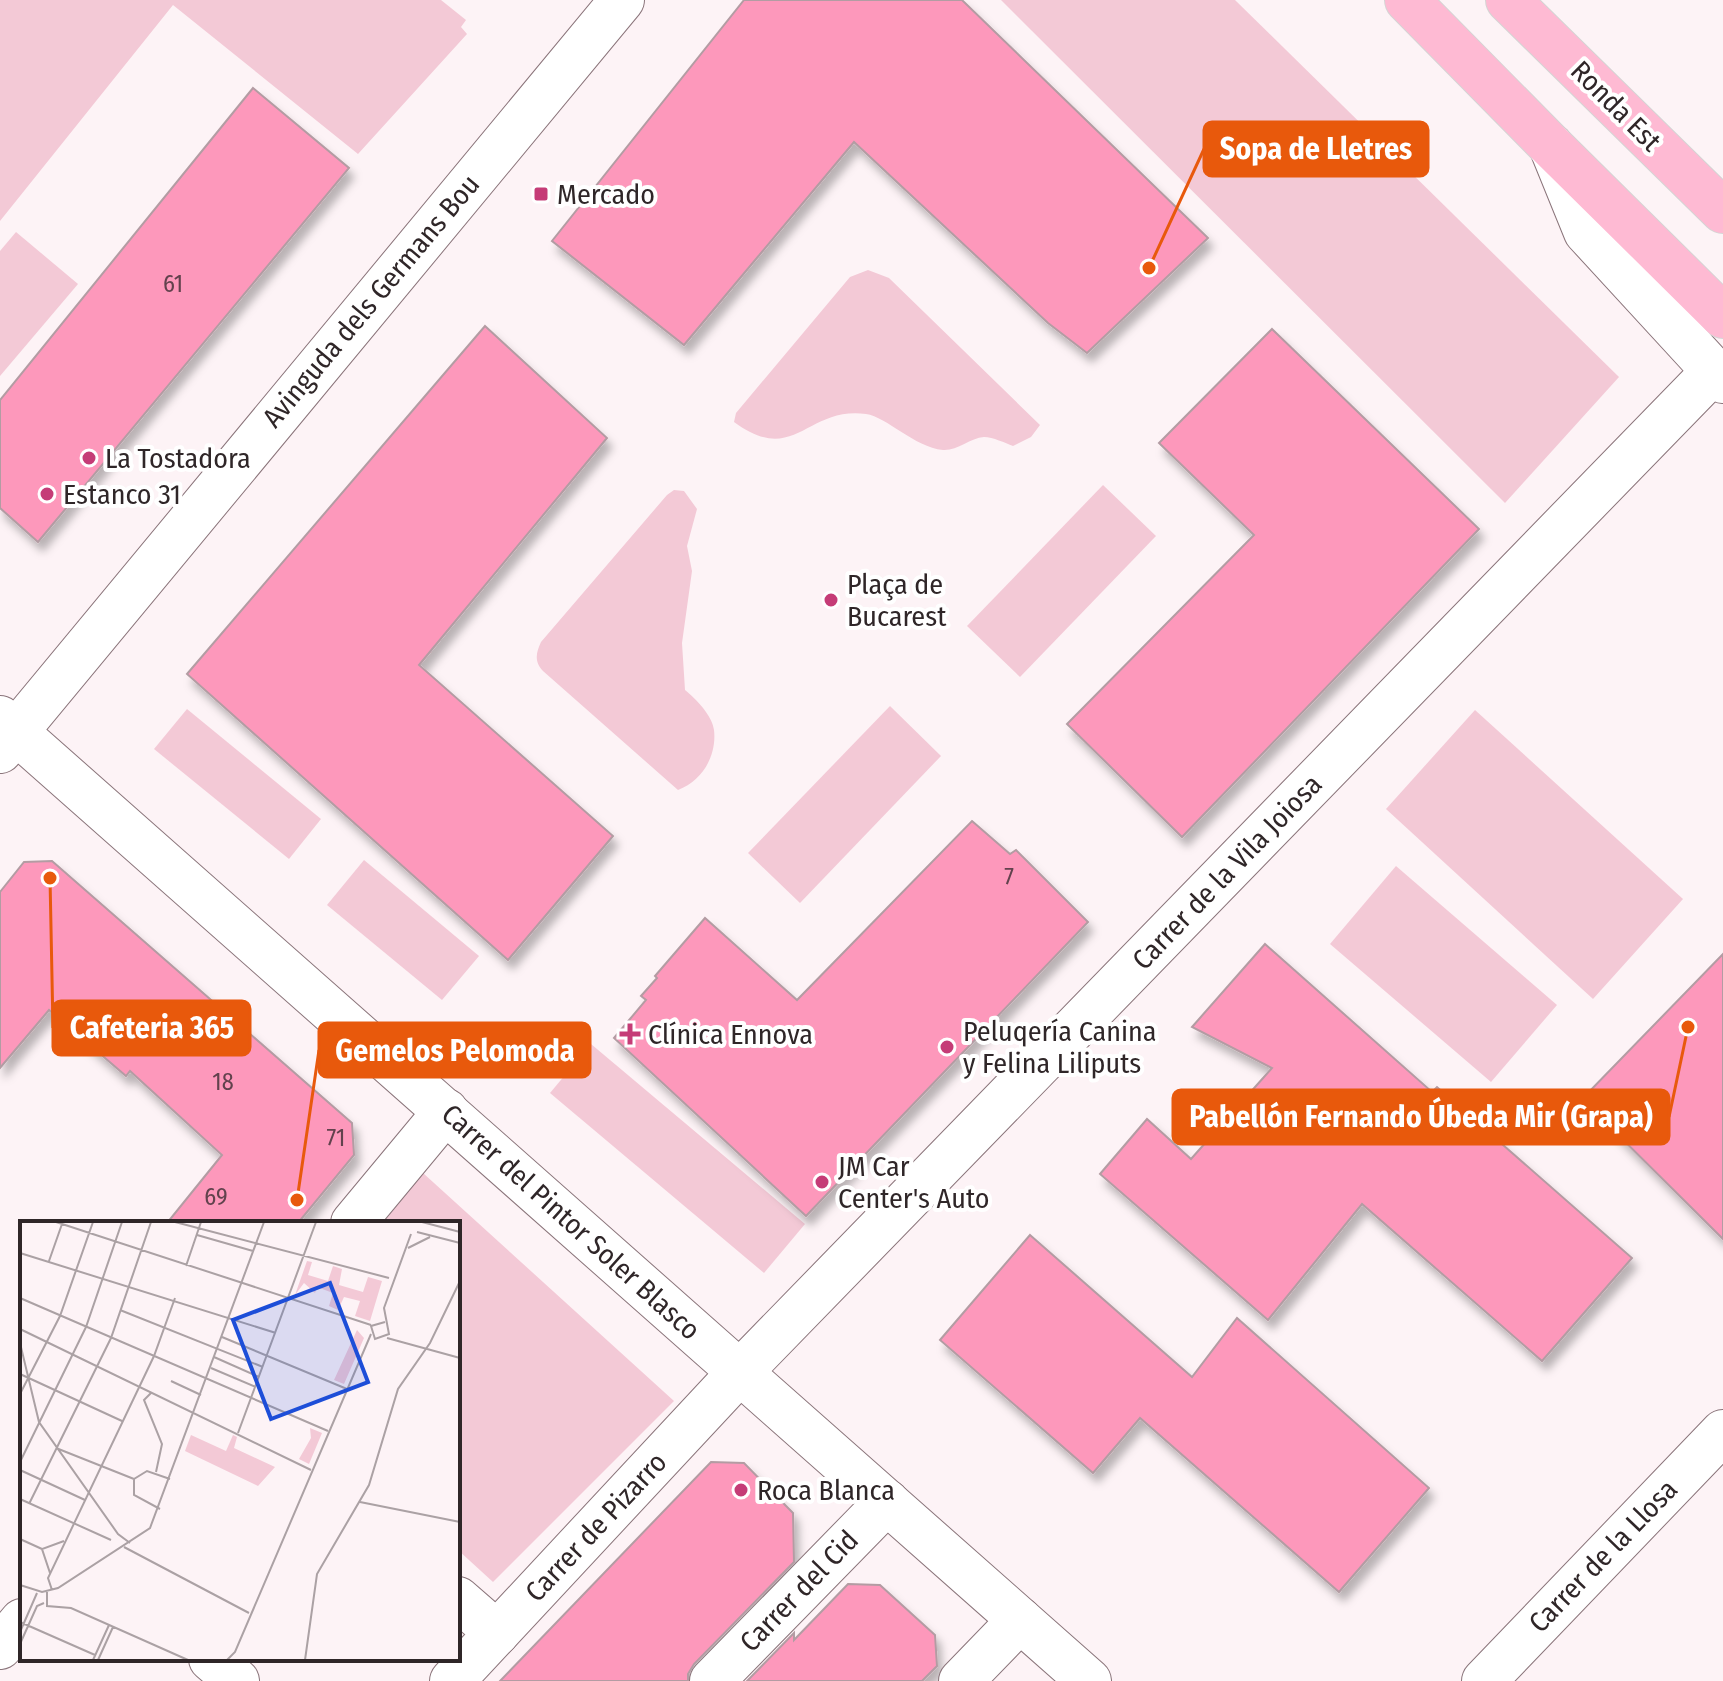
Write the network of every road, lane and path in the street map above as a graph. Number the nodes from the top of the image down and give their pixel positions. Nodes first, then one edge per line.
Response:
1 (622, 0) edge
2 (1407, 0) edge
3 (1508, 0) edge
4 (1551, 146) junction
5 (1723, 211) edge
6 (1723, 316) edge
7 (1718, 376) edge
8 (5, 734) edge
9 (446, 1111) junction
10 (355, 1221) edge
11 (740, 1372) junction
12 (1723, 1432) edge
13 (887, 1502) junction
14 (460, 1601) edge
15 (1020, 1620) junction
16 (20, 1623) edge
17 (497, 1633) junction
18 (0, 1647) edge
19 (213, 1661) edge
20 (237, 1681) edge
21 (452, 1681) edge
22 (712, 1681) edge
23 (961, 1681) edge
24 (1089, 1681) edge
25 (1484, 1681) edge

1 - 8 street, Avinguda dels Germans Bou
2 - 4 main road
3 - 5 main road, Ronda Est
4 - 6 main road
4 - 7 street
7 - 11 street, Carrer de la Vila Joiosa
8 - 9 street, Carrer del Pintor Soler Blasco
9 - 10 street
9 - 11 street, Carrer del Pintor Soler Blasco
11 - 13 street, Carrer del Pintor Soler Blasco
11 - 17 street, Carrer de Pizarro
12 - 25 street, Carrer de la Llosa
13 - 15 street, Carrer del Pintor Soler Blasco
13 - 22 street, Carrer del Cid
14 - 17 street
15 - 23 street
15 - 24 street, Carrer del Pintor Soler Blasco
16 - 18 street
17 - 21 street, Carrer de Pizarro
19 - 20 street

